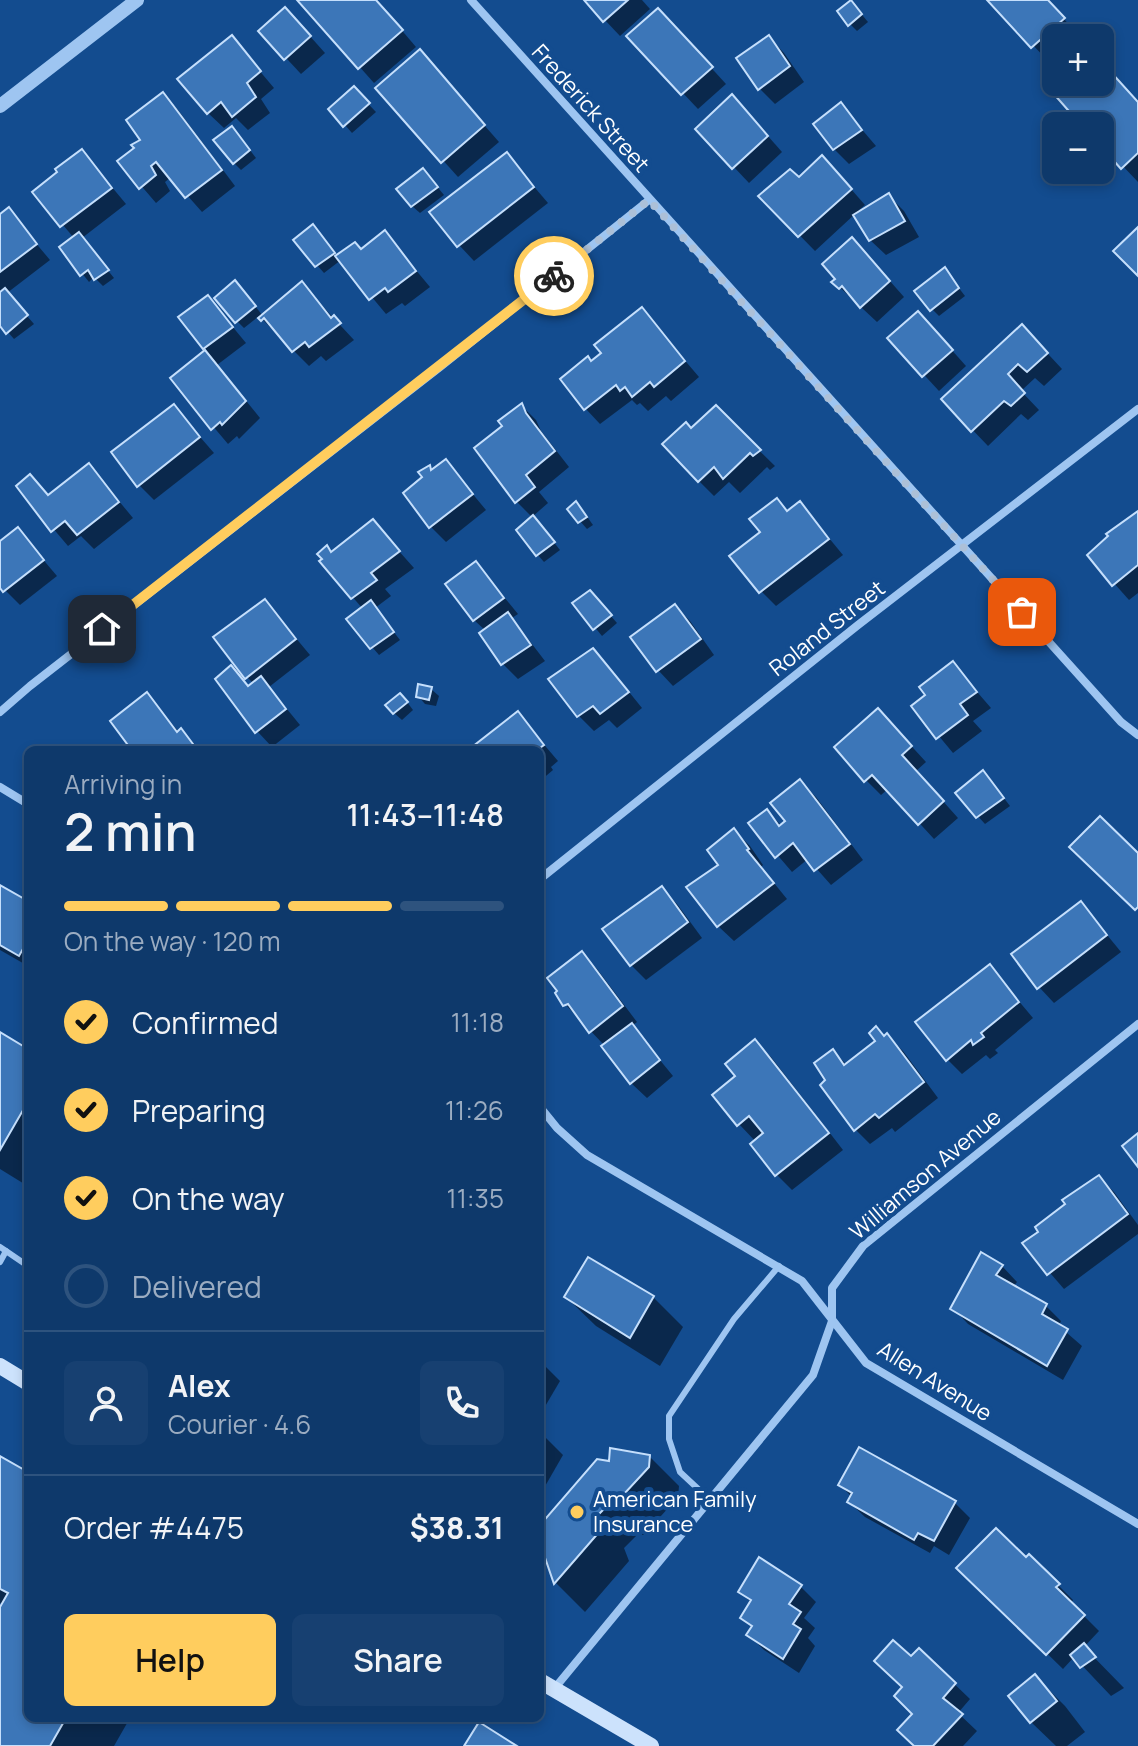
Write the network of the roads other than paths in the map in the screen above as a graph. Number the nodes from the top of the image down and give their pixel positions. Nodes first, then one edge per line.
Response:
1 (137, 0) edge
2 (471, 0) edge
3 (0, 106) edge
4 (649, 200) junction
5 (1138, 409) edge
6 (962, 546) junction
7 (0, 712) edge
8 (1138, 735) edge
9 (0, 787) edge
10 (24, 802) edge
11 (544, 876) edge
12 (1138, 1024) edge
13 (544, 1112) edge
14 (3, 1249) edge
15 (0, 1262) edge
16 (24, 1263) edge
17 (779, 1266) junction
18 (832, 1321) junction
19 (0, 1366) edge
20 (24, 1381) edge
21 (710, 1500) junction
22 (1138, 1524) edge
23 (547, 1685) edge
24 (651, 1746) edge

1 - 3 street
2 - 4 street, Frederick Street
4 - 6 street, Frederick Street
4 - 7 street
5 - 6 street, Roland Street
6 - 8 street, Frederick Street
6 - 11 street, Roland Street
9 - 10 street
12 - 18 street, Williamson Avenue
13 - 17 street, Allen Avenue
14 - 15 lane
14 - 16 lane
17 - 18 street, Allen Avenue
17 - 21 lane
18 - 21 street, Williamson Avenue
18 - 22 street, Allen Avenue
19 - 20 main road
21 - 23 street, Williamson Avenue
23 - 24 main road

